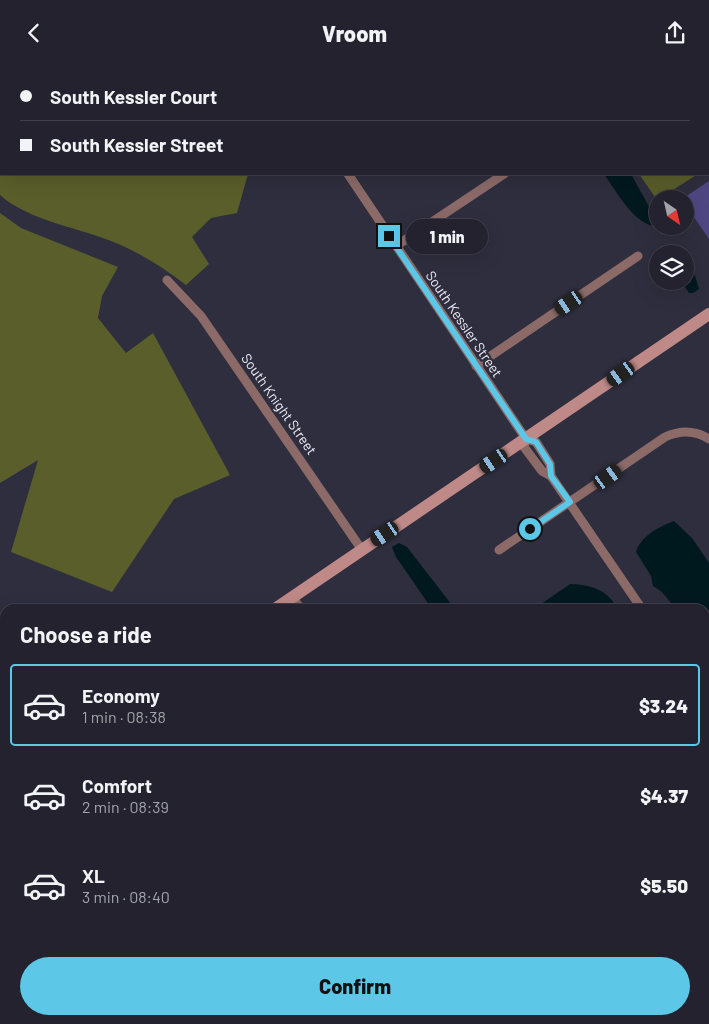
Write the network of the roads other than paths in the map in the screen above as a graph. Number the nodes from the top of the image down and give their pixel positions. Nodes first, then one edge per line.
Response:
1 (349, 175) edge
2 (503, 175) edge
3 (396, 247) junction
4 (638, 256) dead end
5 (167, 280) dead end
6 (709, 314) edge
7 (476, 366) junction
8 (526, 439) junction
9 (709, 439) edge
10 (570, 502) junction
11 (362, 549) junction
12 (499, 550) dead end
13 (292, 597) junction
14 (282, 604) edge
15 (297, 604) edge
16 (639, 604) edge

1 - 3 street, South Kessler Street
2 - 3 street
3 - 7 street, South Kessler Street
4 - 7 street
5 - 11 street, South Knight Street
6 - 8 street
7 - 8 street, South Kessler Street
8 - 10 street, South Kessler Street
8 - 11 street
9 - 10 street
10 - 12 street
10 - 16 street, South Kessler Street
11 - 13 street
13 - 14 street
13 - 15 street

